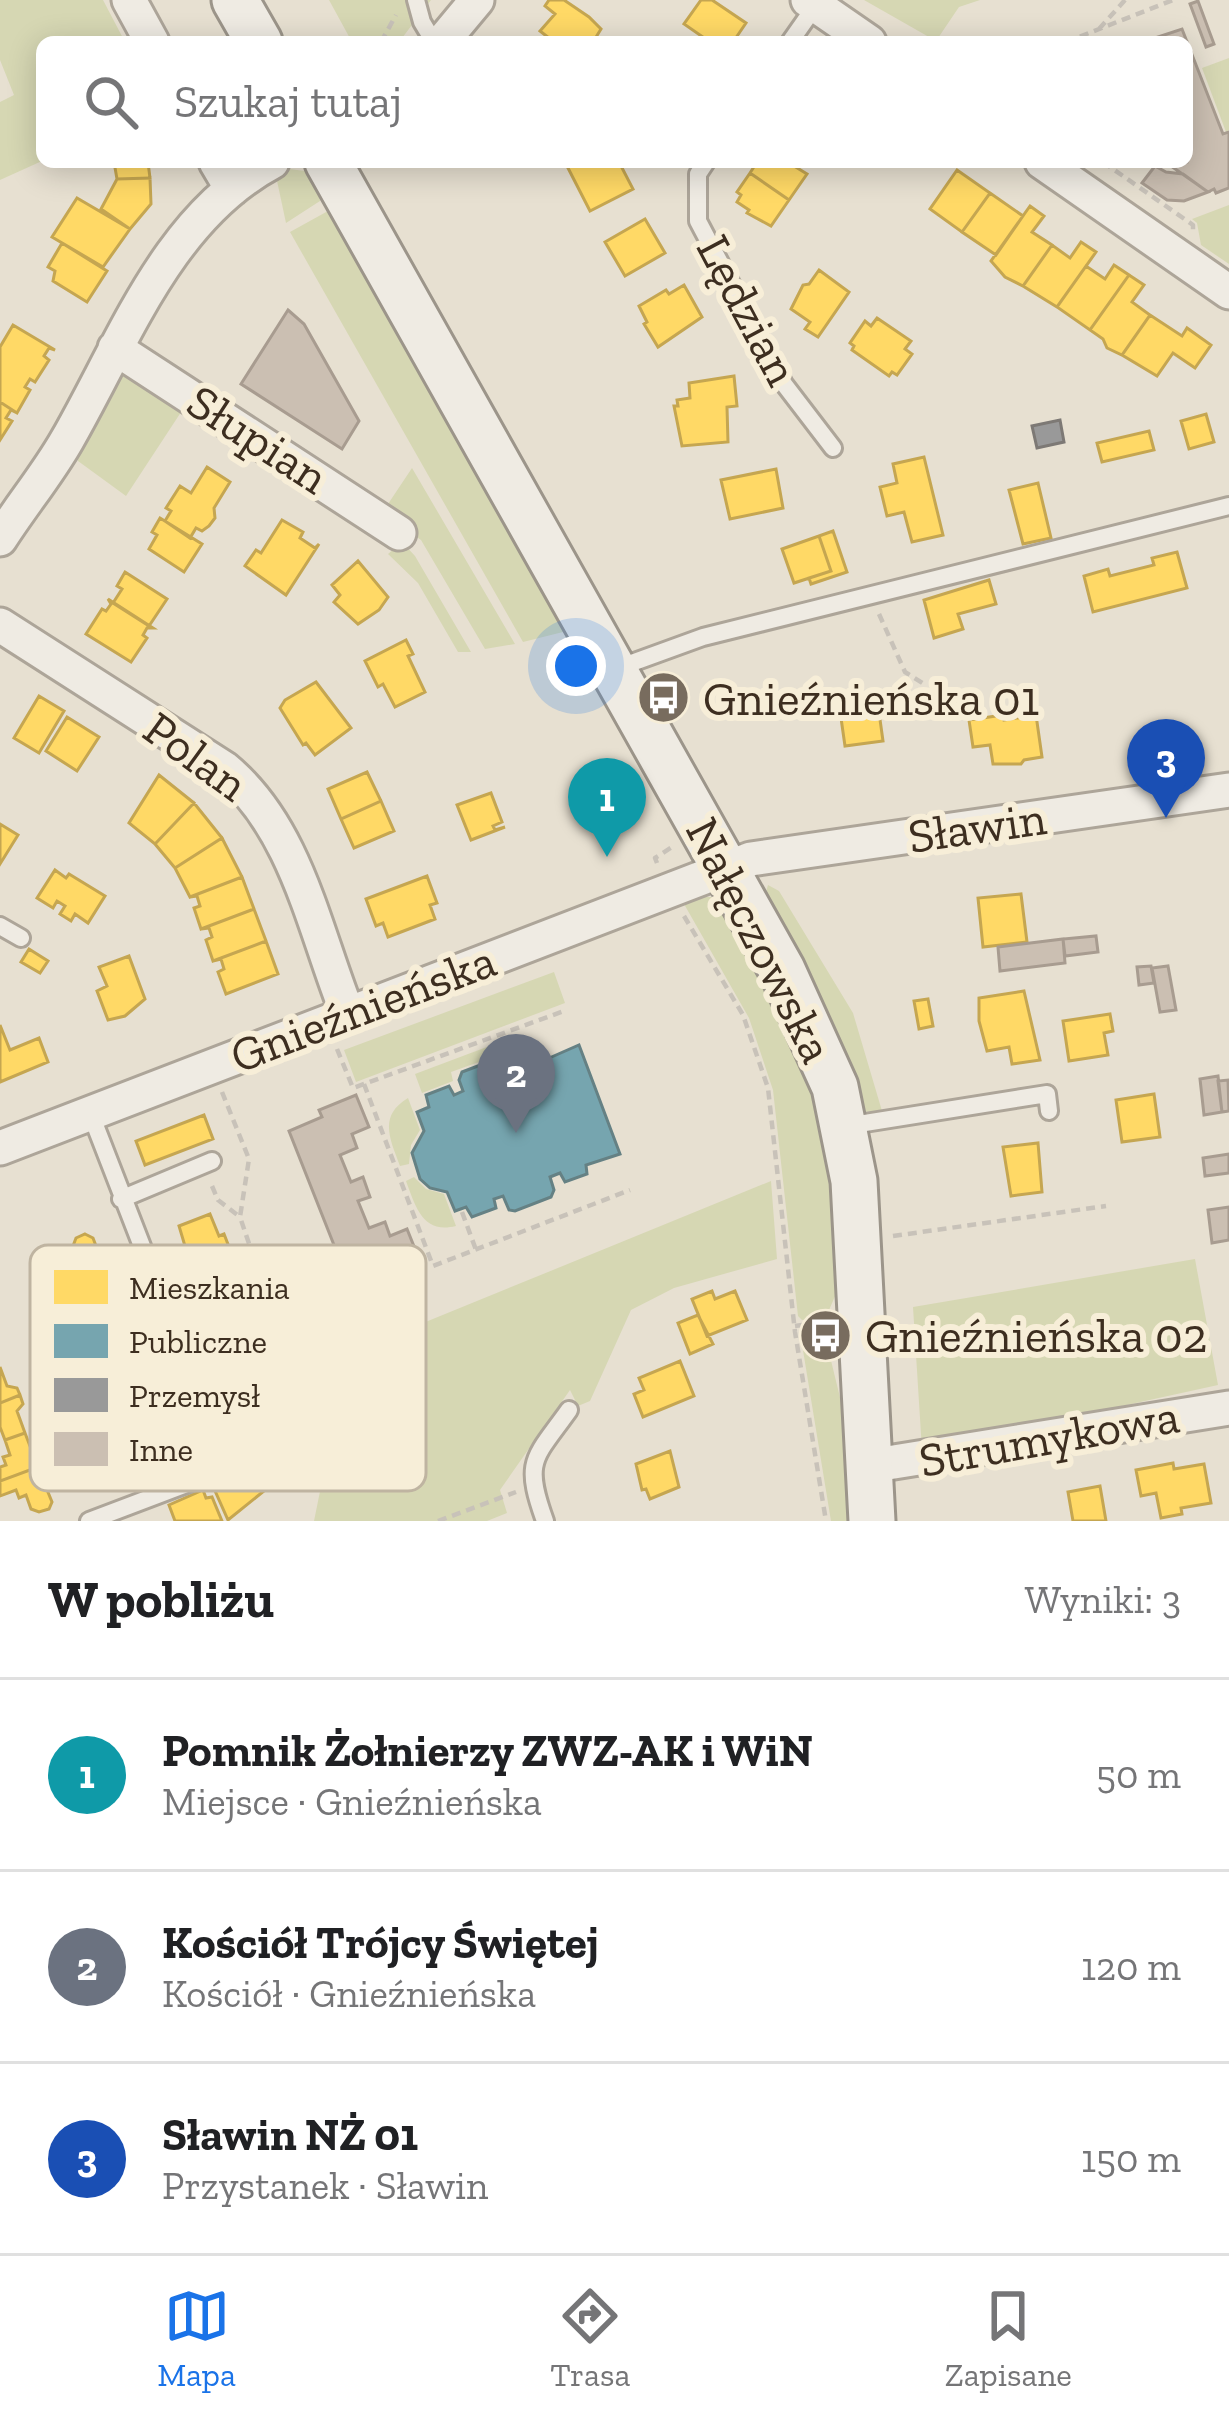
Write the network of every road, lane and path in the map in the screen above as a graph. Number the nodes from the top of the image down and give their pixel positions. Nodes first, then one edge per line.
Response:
1 (129, 0) edge
2 (235, 0) edge
3 (416, 0) edge
4 (477, 0) edge
5 (1126, 0) edge
6 (1173, 0) edge
7 (812, 3) edge
8 (1099, 29) junction
9 (149, 36) edge
10 (256, 36) edge
11 (433, 36) edge
12 (444, 36) edge
13 (793, 36) edge
14 (860, 36) edge
15 (1081, 36) edge
16 (331, 168) edge
17 (702, 168) edge
18 (1051, 168) edge
19 (224, 176) edge
20 (1229, 292) edge
21 (115, 348) junction
22 (833, 448) dead end
23 (1229, 506) edge
24 (399, 533) dead end
25 (0, 539) edge
26 (872, 597) junction
27 (0, 625) edge
28 (614, 669) junction
29 (927, 686) dead end
30 (1229, 790) edge
31 (703, 826) junction
32 (727, 868) junction
33 (670, 893) junction
34 (0, 926) edge
35 (21, 938) dead end
36 (564, 1011) dead end
37 (340, 1025) junction
38 (218, 1081) dead end
39 (364, 1084) junction
40 (1049, 1111) dead end
41 (90, 1112) junction
42 (846, 1126) junction
43 (0, 1148) edge
44 (207, 1162) joint
45 (630, 1190) dead end
46 (121, 1199) junction
47 (1106, 1206) dead end
48 (462, 1212) dead end
49 (240, 1217) junction
50 (859, 1243) junction
51 (139, 1245) edge
52 (249, 1245) edge
53 (425, 1245) edge
54 (426, 1248) edge
55 (476, 1250) junction
56 (832, 1322) dead end
57 (795, 1326) junction
58 (1229, 1408) edge
59 (569, 1409) dead end
60 (869, 1466) junction
61 (532, 1486) junction
62 (168, 1491) edge
63 (89, 1521) edge
64 (438, 1521) edge
65 (545, 1521) edge
66 (826, 1521) edge
67 (872, 1521) edge

1 - 9 street
2 - 10 main road
3 - 11 lane
4 - 12 street
5 - 8 path
6 - 8 path
7 - 13 lane
7 - 14 street
8 - 15 path
16 - 28 main road, Nałęczowska
17 - 22 lane, Lędzian
18 - 20 street
19 - 21 street
21 - 24 street, Słupian
21 - 25 street
23 - 26 lane
26 - 28 lane
26 - 29 path
27 - 37 street, Polan
28 - 31 main road, Nałęczowska
30 - 32 street, Sławin
31 - 32 main road, Nałęczowska
31 - 33 path
32 - 33 street, Gnieźnieńska
32 - 42 main road, Nałęczowska
33 - 37 street, Gnieźnieńska
33 - 57 path
34 - 35 lane
36 - 39 path
37 - 39 path
37 - 41 street, Gnieźnieńska
38 - 49 path
39 - 53 path
40 - 42 lane
41 - 43 street, Gnieźnieńska
41 - 46 lane
42 - 50 main road, Nałęczowska
44 - 46 lane
44 - 49 path
45 - 55 path
46 - 51 lane
47 - 50 path
48 - 55 path
49 - 52 path
50 - 60 main road, Nałęczowska
54 - 55 path
56 - 57 path
57 - 66 path
58 - 60 street, Strumykowa
59 - 61 lane
60 - 67 main road, Nałęczowska
61 - 64 path
61 - 65 lane
62 - 63 lane

